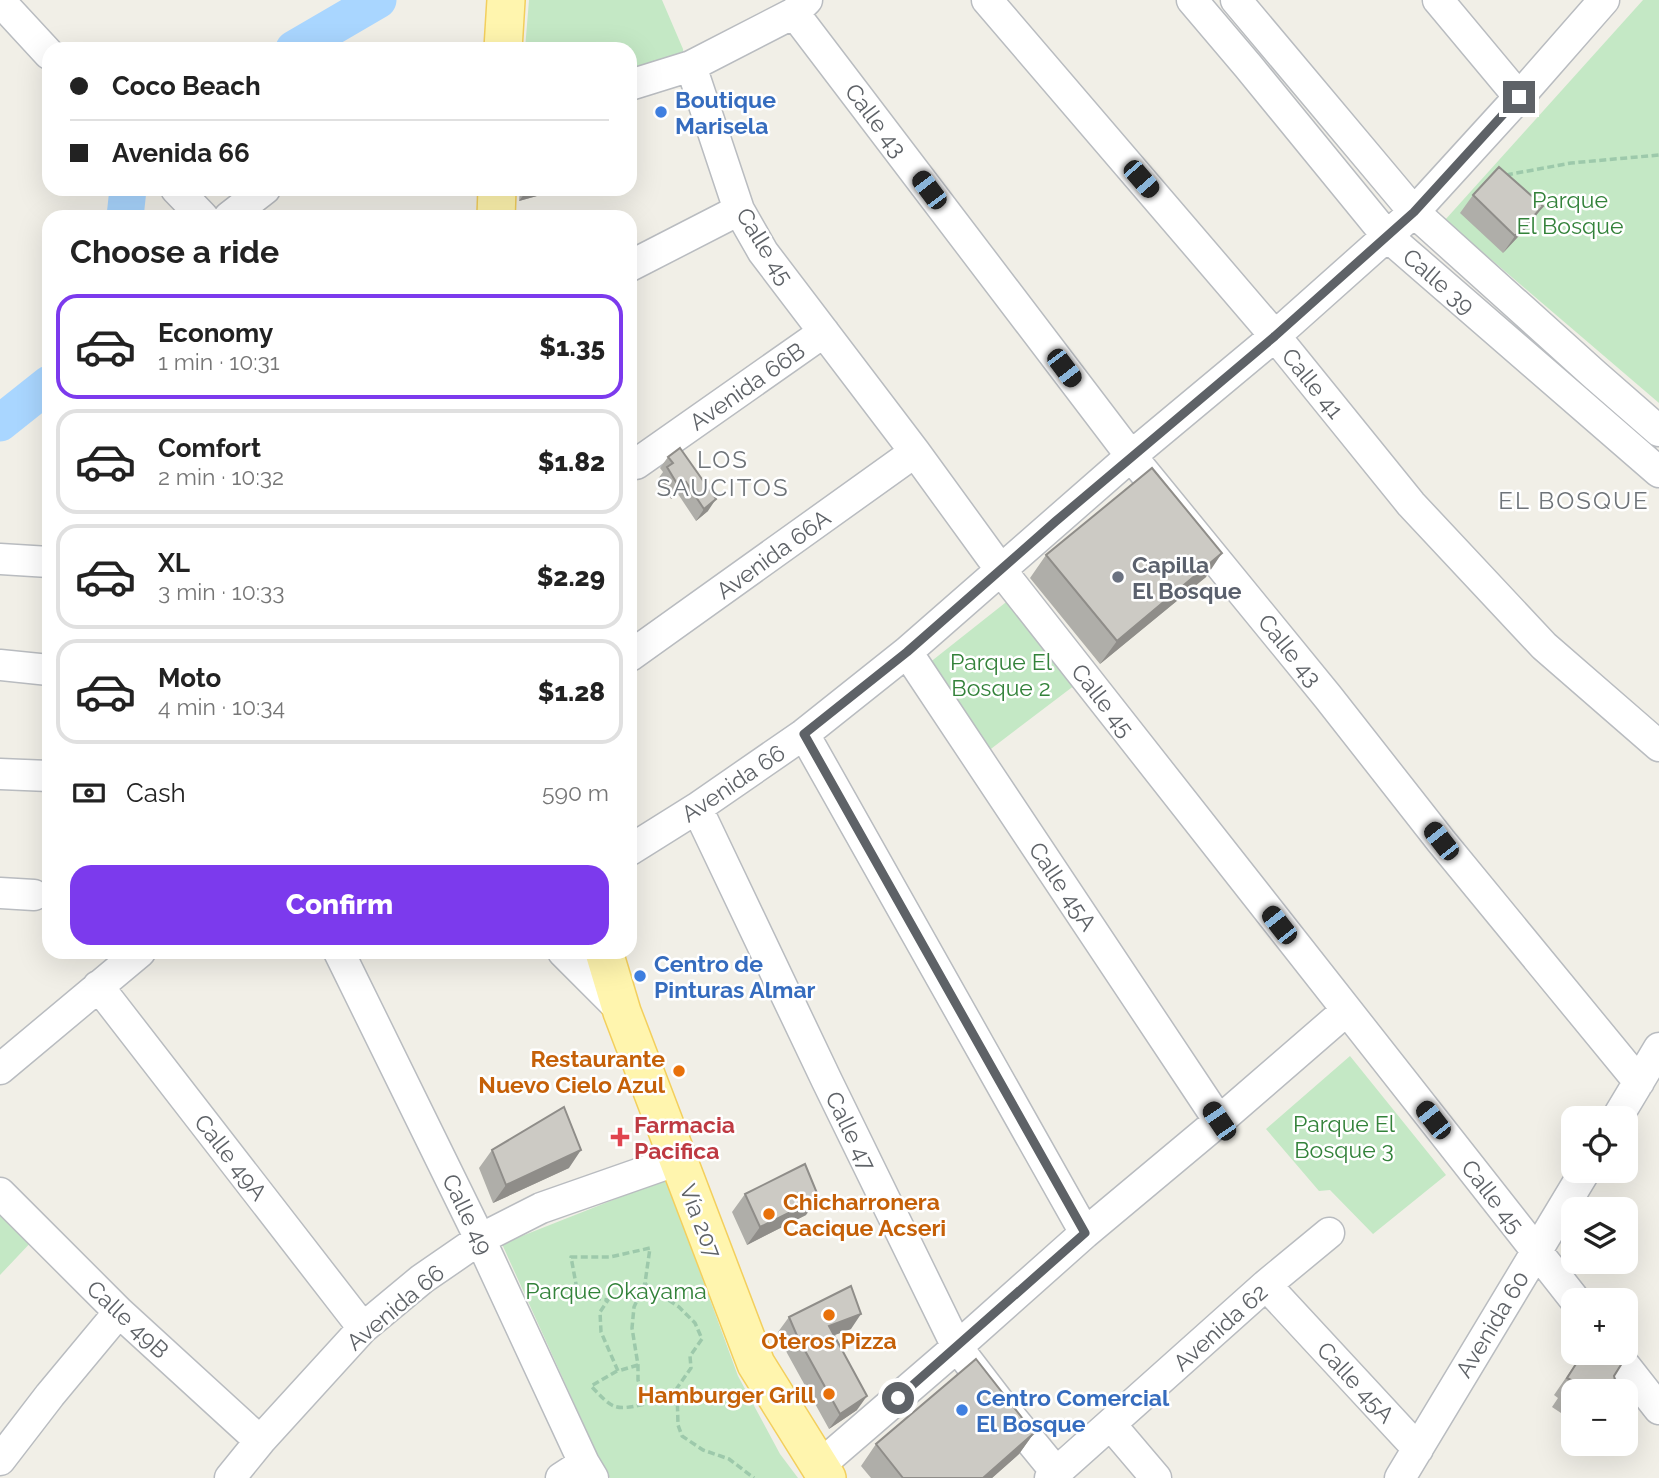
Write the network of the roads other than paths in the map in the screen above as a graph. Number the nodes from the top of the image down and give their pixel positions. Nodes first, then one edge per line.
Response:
1 (987, 0) edge
2 (1192, 0) edge
3 (1236, 0) edge
4 (1438, 0) edge
5 (1604, 0) edge
6 (0, 1) edge
7 (801, 6) edge
8 (42, 46) edge
9 (691, 66) junction
10 (637, 83) edge
11 (1519, 97) junction
12 (183, 196) edge
13 (256, 196) edge
14 (196, 210) edge
15 (238, 210) edge
16 (739, 210) junction
17 (1414, 212) junction
18 (1387, 236) junction
19 (637, 262) edge
20 (824, 332) junction
21 (1275, 336) junction
22 (1659, 430) edge
23 (915, 452) junction
24 (1131, 456) junction
25 (637, 463) edge
26 (1659, 472) edge
27 (0, 559) edge
28 (42, 562) edge
29 (1000, 569) junction
30 (637, 651) edge
31 (907, 652) junction
32 (0, 665) edge
33 (42, 669) edge
34 (804, 734) junction
35 (1659, 746) edge
36 (0, 774) edge
37 (42, 776) edge
38 (697, 808) junction
39 (637, 846) edge
40 (0, 893) edge
41 (34, 895) dead end
42 (131, 959) edge
43 (342, 959) edge
44 (571, 959) edge
45 (606, 959) edge
46 (98, 986) junction
47 (1346, 1011) junction
48 (622, 1012) junction
49 (1659, 1048) edge
50 (0, 1069) edge
51 (1639, 1082) junction
52 (1624, 1106) edge
53 (1219, 1121) junction
54 (678, 1160) junction
55 (1578, 1183) edge
56 (0, 1193) edge
57 (1085, 1233) junction
58 (1329, 1233) dead end
59 (480, 1239) junction
60 (1536, 1251) junction
61 (1266, 1285) junction
62 (1565, 1288) edge
63 (119, 1312) junction
64 (363, 1328) junction
65 (957, 1347) junction
66 (1624, 1365) edge
67 (1659, 1409) edge
68 (1111, 1425) junction
69 (260, 1441) junction
70 (1418, 1449) junction
71 (2, 1453) edge
72 (823, 1472) edge
73 (579, 1473) edge
74 (1053, 1475) edge
75 (230, 1478) edge
76 (1156, 1478) edge
77 (1400, 1478) edge

1 - 21 street, Calle 41
2 - 18 street, Calle 39
3 - 17 street, Calle 39
4 - 11 street
5 - 11 street, Avenida 66
6 - 8 street
7 - 9 street
7 - 24 street, Calle 43
9 - 10 street
9 - 16 street, Calle 45
11 - 17 street, Avenida 66
12 - 14 street
13 - 15 street
16 - 19 street
16 - 20 street, Calle 45
17 - 18 street, Avenida 66
17 - 22 street, Calle 39
18 - 21 street, Avenida 66
18 - 26 street, Calle 39
20 - 23 street, Calle 45
20 - 25 street, Avenida 66B
21 - 24 street, Avenida 66
21 - 35 street, Calle 41
23 - 29 street, Calle 45
23 - 30 street, Avenida 66A
24 - 29 street, Avenida 66
24 - 51 street, Calle 43
27 - 28 street
29 - 31 street, Avenida 66
29 - 47 street, Calle 45
31 - 34 street, Avenida 66
31 - 53 street, Calle 45A
32 - 33 street
34 - 38 street, Avenida 66
34 - 57 street
36 - 37 street
38 - 39 street, Avenida 66
38 - 65 street, Calle 47
40 - 41 street
42 - 46 street
43 - 59 street, Calle 49
44 - 48 street
45 - 48 main road, Vía 207
46 - 50 street
46 - 64 street, Calle 49A
47 - 53 street
47 - 60 street, Calle 45
48 - 54 main road, Vía 207
49 - 51 street
51 - 52 street
53 - 57 street
54 - 59 street, Avenida 66
54 - 72 main road, Vía 207
55 - 60 street, Avenida 60
56 - 63 street, Calle 49B
57 - 65 street
58 - 61 street, Avenida 62
59 - 64 street, Avenida 66
59 - 73 street, Calle 49
60 - 62 street, Calle 45
60 - 70 street, Avenida 60
61 - 68 street, Avenida 62
61 - 70 street, Calle 45A
63 - 69 street, Calle 49B
63 - 71 street
64 - 69 street, Avenida 66
65 - 72 street
65 - 74 street, Calle 47
66 - 67 street
68 - 74 street, Avenida 62
68 - 76 street
69 - 75 street, Avenida 66
70 - 77 street, Avenida 60

